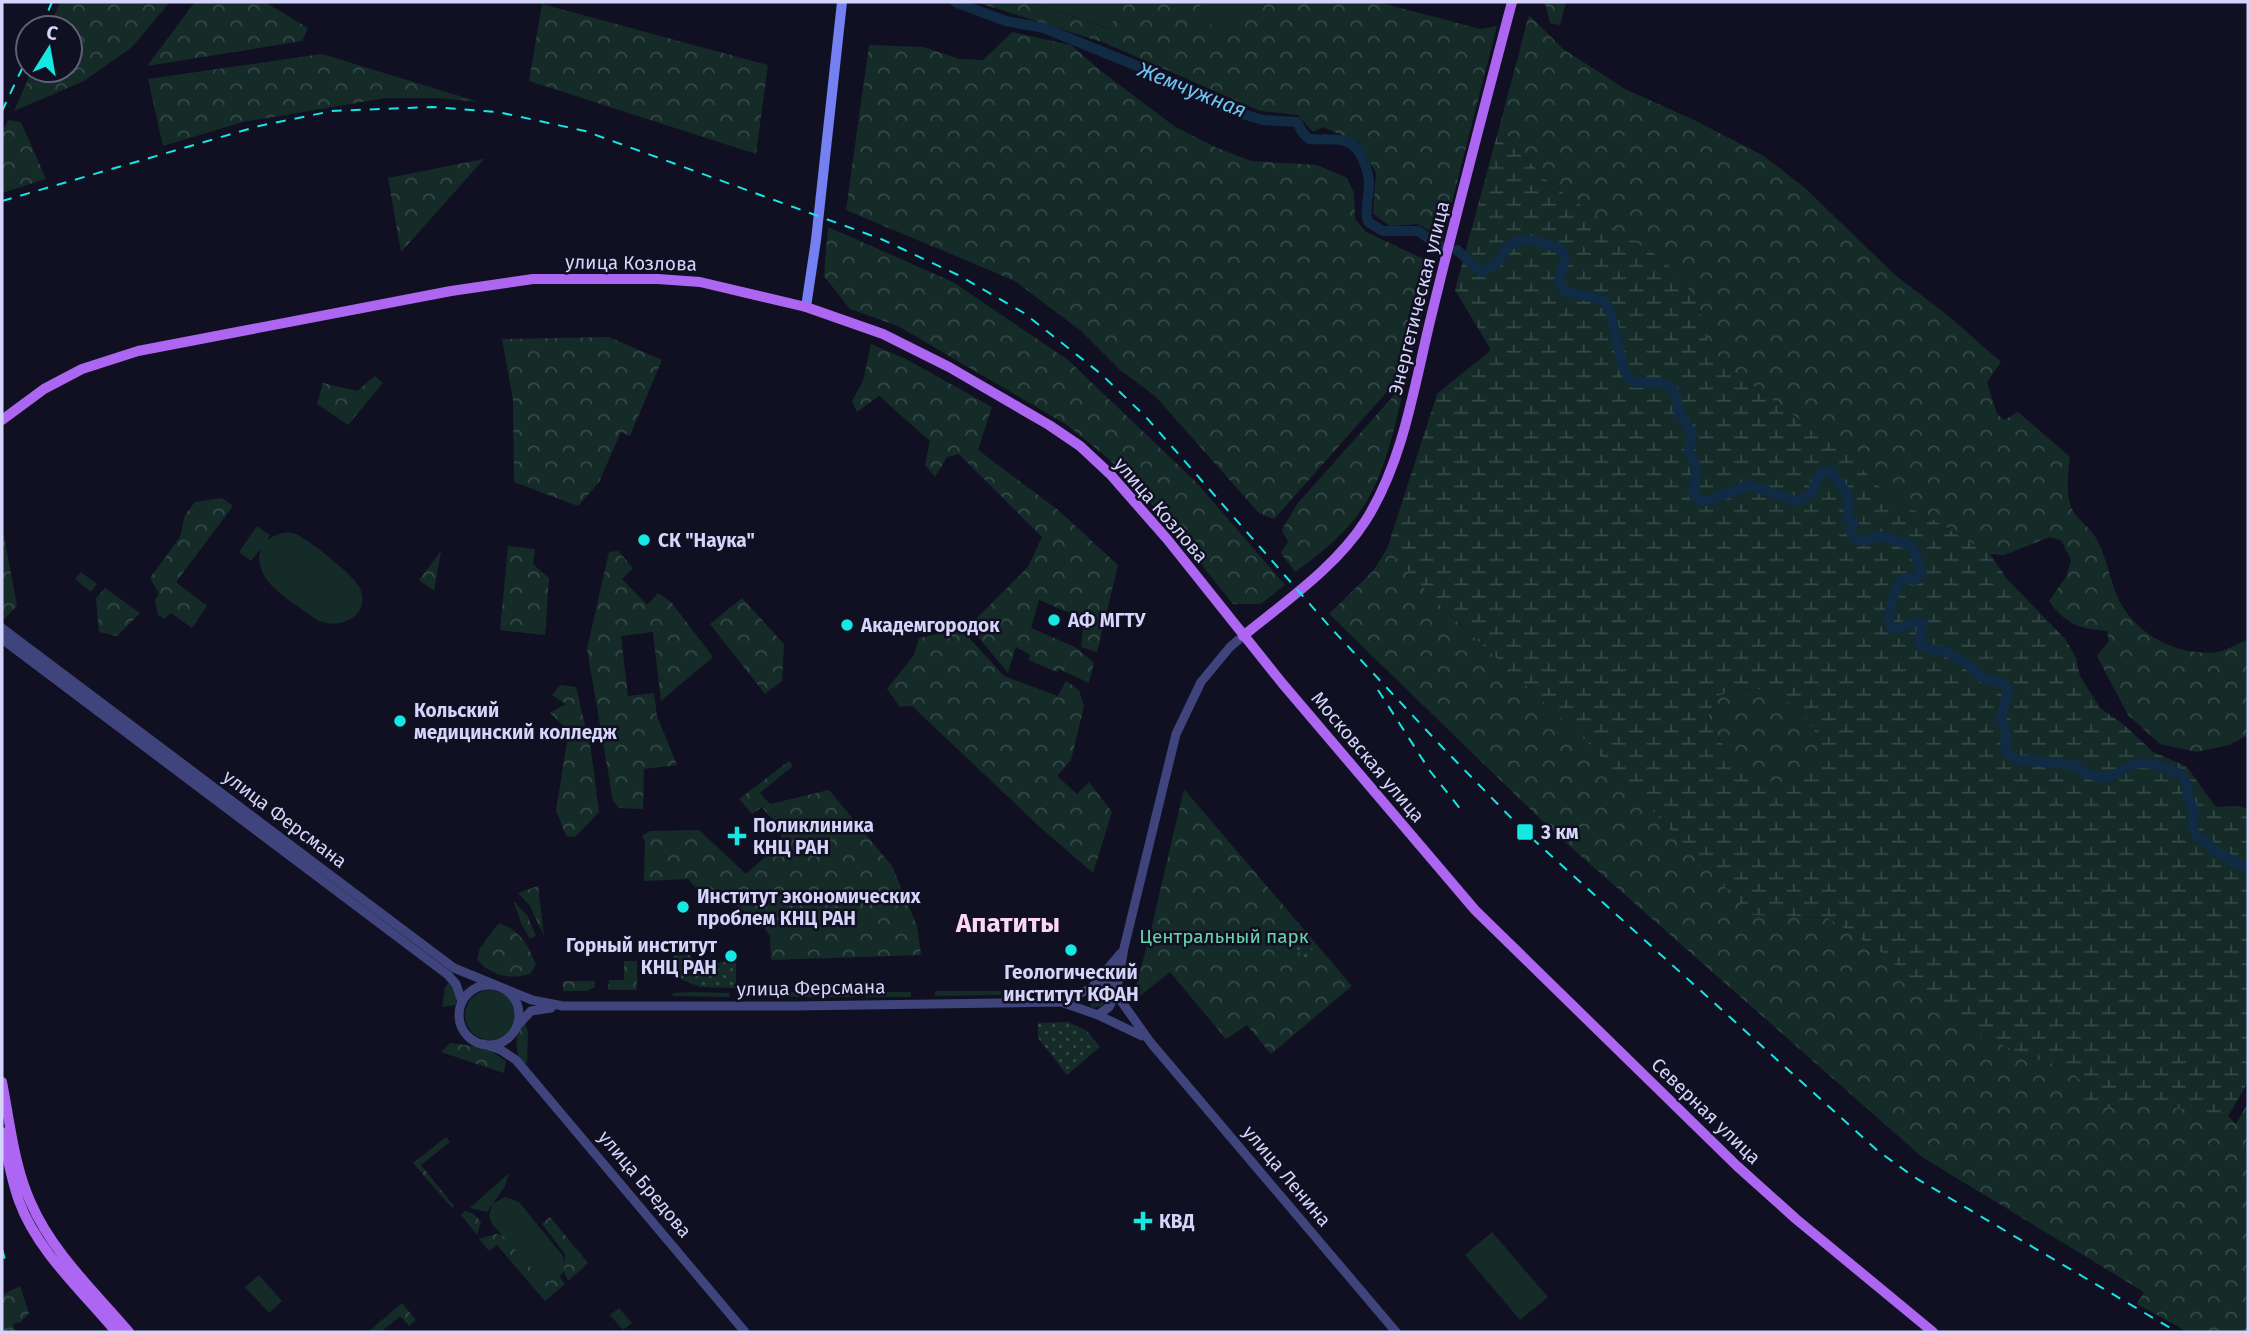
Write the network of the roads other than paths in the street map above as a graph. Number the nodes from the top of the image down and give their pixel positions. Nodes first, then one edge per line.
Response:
1 (842, 2) edge
2 (1513, 2) edge
3 (806, 307) junction
4 (2, 420) edge
5 (1284, 602) joint
6 (2, 632) edge
7 (1243, 636) junction
8 (1466, 901) joint
9 (384, 921) junction
10 (1124, 948) junction
11 (500, 988) junction
12 (1090, 988) junction
13 (1116, 993) junction
14 (461, 1002) junction
15 (1061, 1002) junction
16 (563, 1006) junction
17 (1094, 1014) junction
18 (516, 1029) junction
19 (1152, 1043) junction
20 (484, 1044) junction
21 (516, 1060) junction
22 (2, 1082) edge
23 (5, 1132) edge
24 (121, 1331) edge
25 (746, 1332) edge
26 (1396, 1332) edge
27 (1933, 1332) edge

1 - 3 main road
2 - 5 main road, Энергетическая улица
3 - 4 main road, улица Козлова
3 - 7 main road, улица Козлова
5 - 7 main road, улица Ферсмана
6 - 9 street, улица Ферсмана
7 - 8 main road, Московская улица
7 - 10 street, улица Ферсмана
8 - 27 main road, Северная улица
9 - 11 street, улица Ферсмана
9 - 14 street, улица Ферсмана
10 - 12 street, улица Ферсмана
10 - 13 street, улица Ферсмана
11 - 14 street
11 - 16 street, улица Ферсмана
11 - 18 street
12 - 13 street
12 - 15 street, улица Ферсмана
12 - 17 street
13 - 17 street
13 - 19 street, улица Ленина
14 - 20 street
15 - 16 street, улица Ферсмана
15 - 17 street, улица Ферсмана
16 - 18 street, улица Ферсмана
17 - 19 street, улица Ленина
18 - 20 street
18 - 21 street
19 - 26 street, улица Ленина
20 - 21 street
21 - 25 street, улица Бредова
22 - 23 main road
23 - 24 main road

